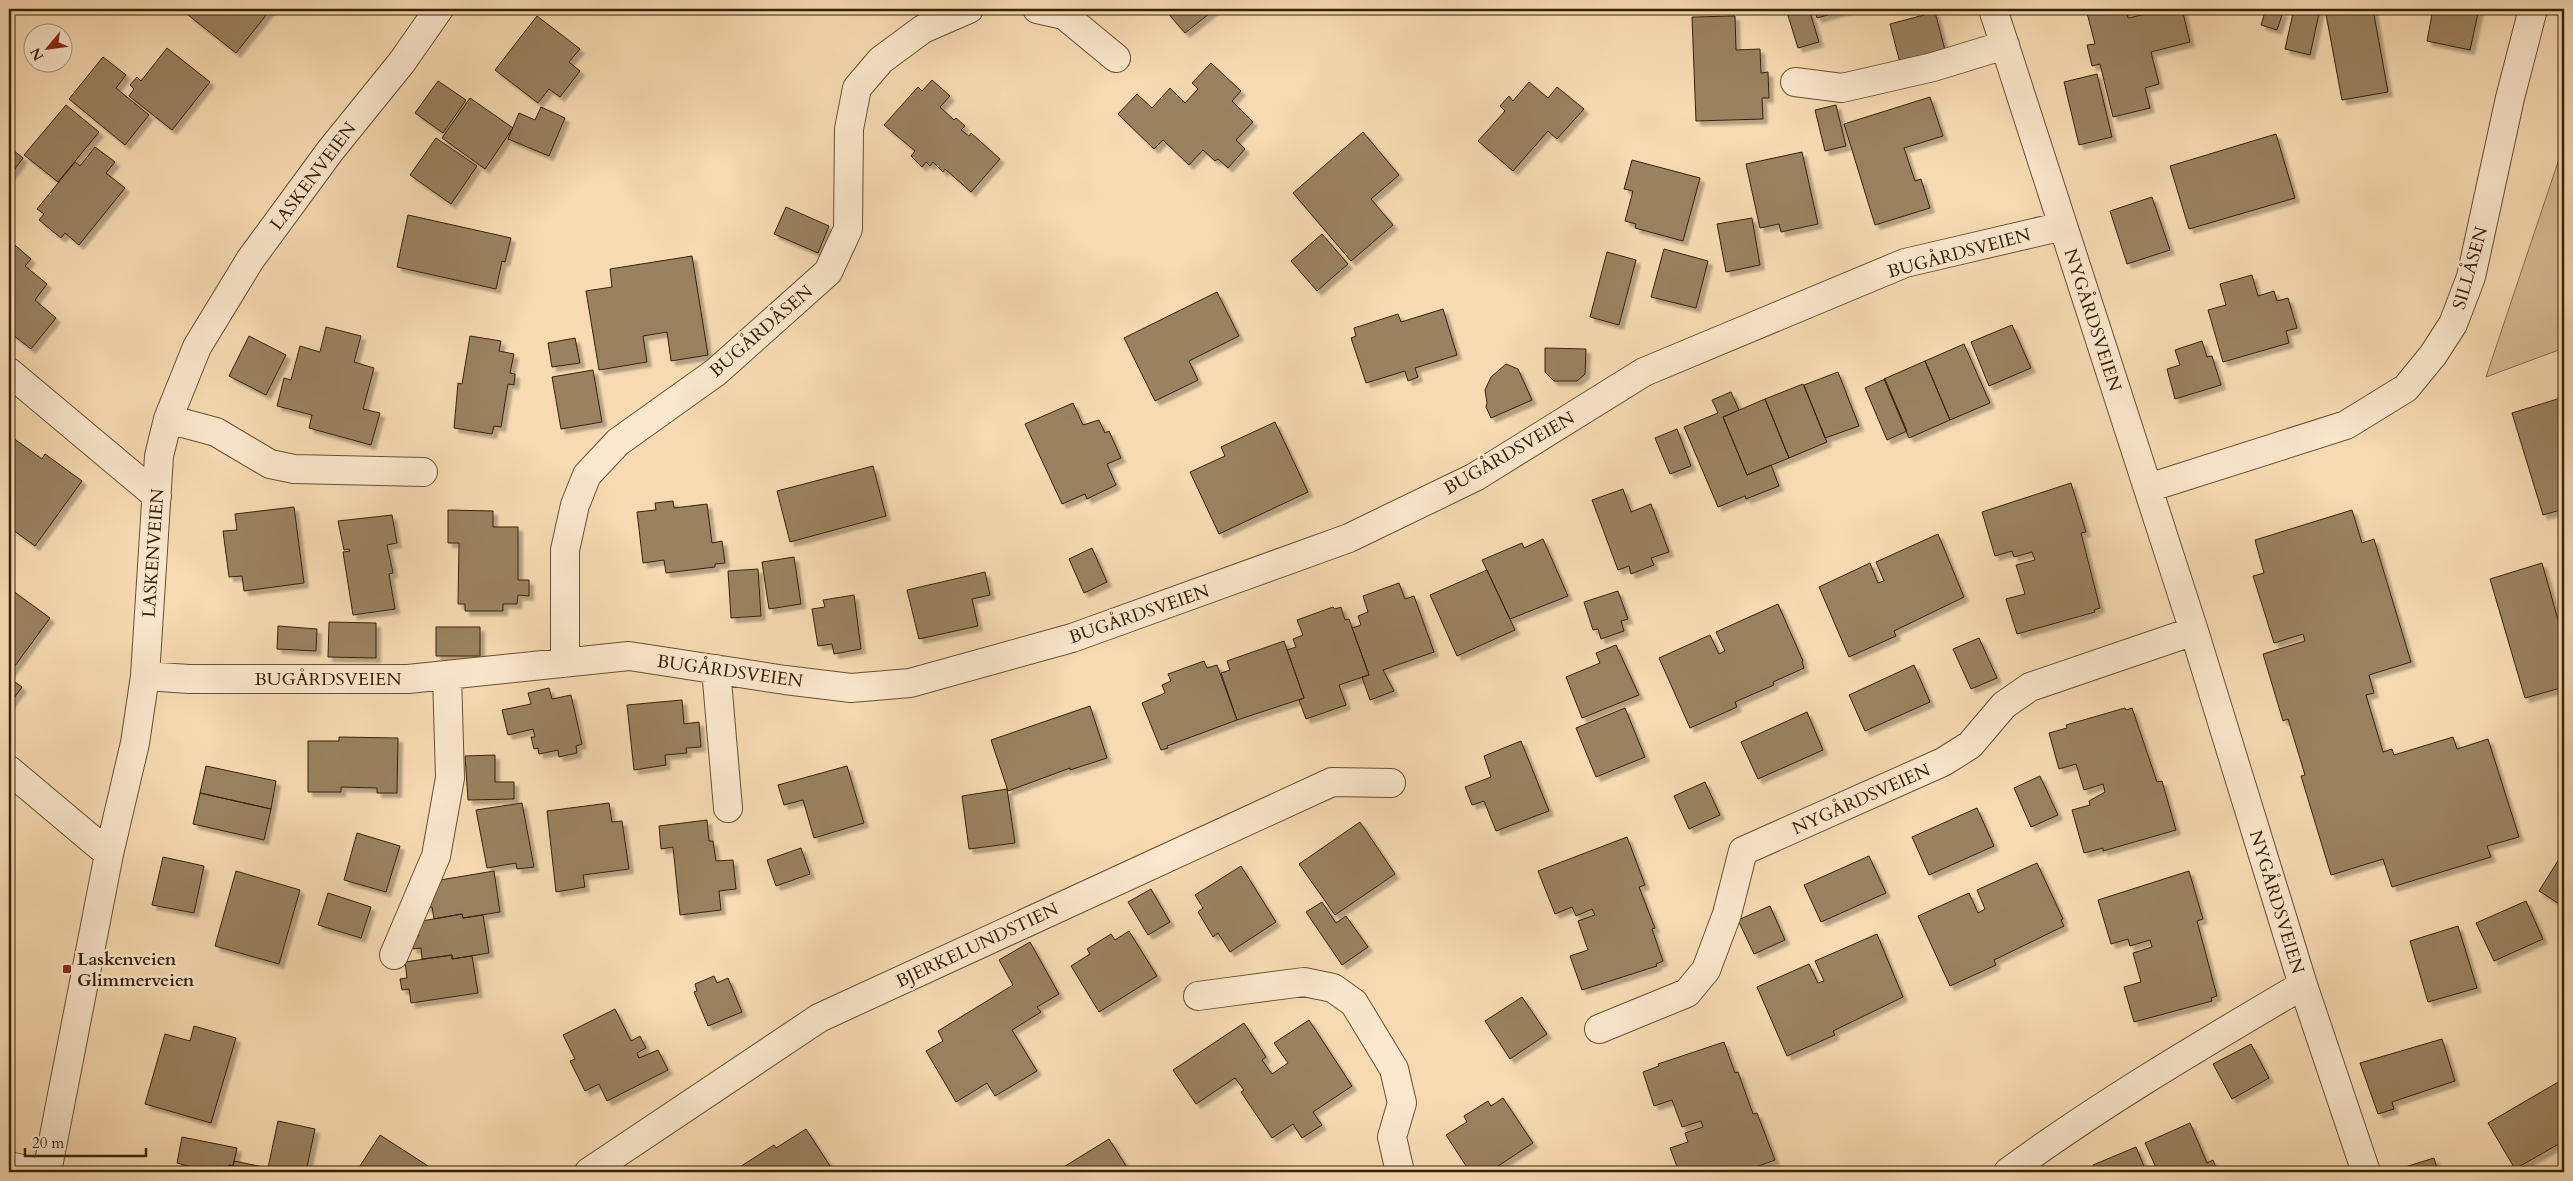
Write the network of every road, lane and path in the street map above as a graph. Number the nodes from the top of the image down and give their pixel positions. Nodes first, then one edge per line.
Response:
1 (439, 9) edge
2 (969, 9) edge
3 (1037, 9) edge
4 (1993, 9) edge
5 (2533, 9) edge
6 (2005, 44) junction
7 (1116, 58) dead end
8 (1794, 82) dead end
9 (2063, 226) junction
10 (9, 372) edge
11 (168, 419) junction
12 (423, 472) dead end
13 (2148, 488) junction
14 (157, 496) junction
15 (2194, 631) junction
16 (566, 663) junction
17 (716, 670) junction
18 (145, 676) junction
19 (447, 676) junction
20 (9, 770) edge
21 (1391, 783) dead end
22 (728, 808) dead end
23 (109, 854) junction
24 (394, 955) dead end
25 (2303, 985) junction
26 (1198, 996) dead end
27 (1598, 1029) dead end
28 (9, 1166) edge
29 (35, 1172) edge
30 (47, 1172) edge
31 (589, 1172) edge
32 (1400, 1172) edge
33 (2008, 1172) edge
34 (2366, 1172) edge

1 - 11 street, LASKENVEIEN
2 - 16 street, BUGÅRDÅSEN
3 - 7 street
4 - 6 street, NYGÅRDSVEIEN
5 - 13 street, SILLÅSEN
6 - 8 street
6 - 9 street, NYGÅRDSVEIEN
9 - 13 street, NYGÅRDSVEIEN
9 - 17 street, BUGÅRDSVEIEN
10 - 14 street
11 - 12 street
11 - 14 street, LASKENVEIEN
13 - 15 street, NYGÅRDSVEIEN
14 - 18 street, LASKENVEIEN
15 - 25 street, NYGÅRDSVEIEN
15 - 27 street, NYGÅRDSVEIEN
16 - 17 street, BUGÅRDSVEIEN
16 - 19 street, BUGÅRDSVEIEN
17 - 22 street
18 - 19 street, BUGÅRDSVEIEN
18 - 23 street, LASKENVEIEN
19 - 24 street
20 - 23 street
21 - 31 street, BJERKELUNDSTIEN
23 - 30 street, LASKENVEIEN
25 - 33 street
25 - 34 street, NYGÅRDSVEIEN
26 - 32 street
28 - 29 street

